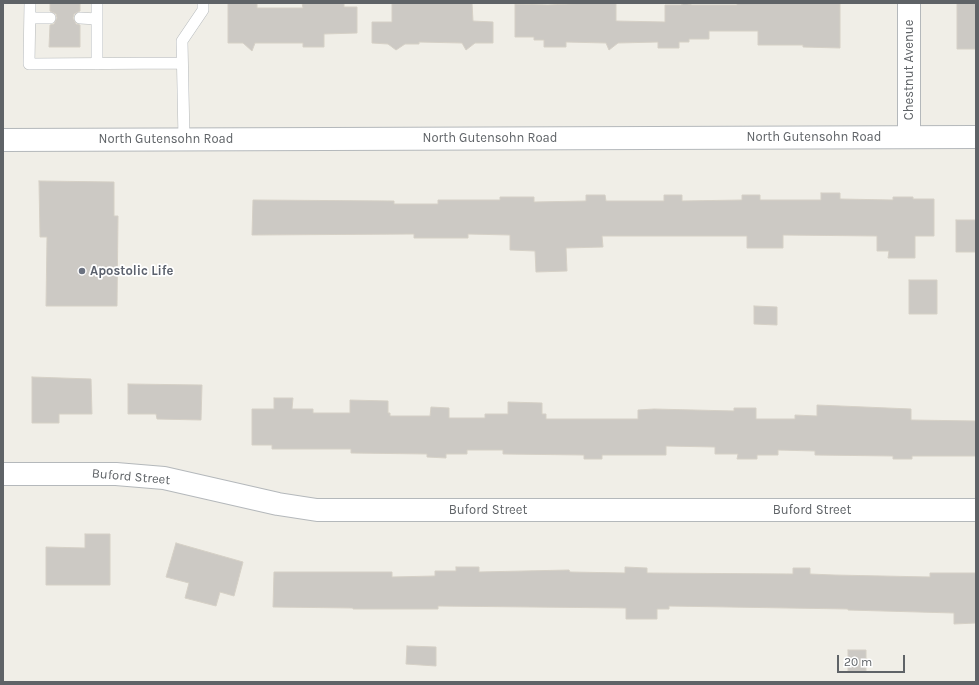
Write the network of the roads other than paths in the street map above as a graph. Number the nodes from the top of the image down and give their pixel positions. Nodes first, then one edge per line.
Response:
1 (30, 3) edge
2 (97, 3) edge
3 (203, 3) edge
4 (909, 3) edge
5 (30, 18) junction
6 (50, 18) dead end
7 (80, 18) dead end
8 (97, 19) junction
9 (182, 63) junction
10 (97, 64) junction
11 (908, 136) junction
12 (976, 137) edge
13 (184, 139) junction
14 (3, 140) edge
15 (3, 474) edge
16 (976, 510) edge

1 - 5 lane
2 - 8 lane
3 - 9 lane
4 - 11 street, Chestnut Avenue
5 - 6 lane
5 - 10 lane
7 - 8 lane
8 - 10 lane
9 - 10 lane
9 - 13 lane
11 - 12 street, North Gutensohn Road
11 - 13 street, North Gutensohn Road
13 - 14 street, North Gutensohn Road
15 - 16 street, Buford Street

